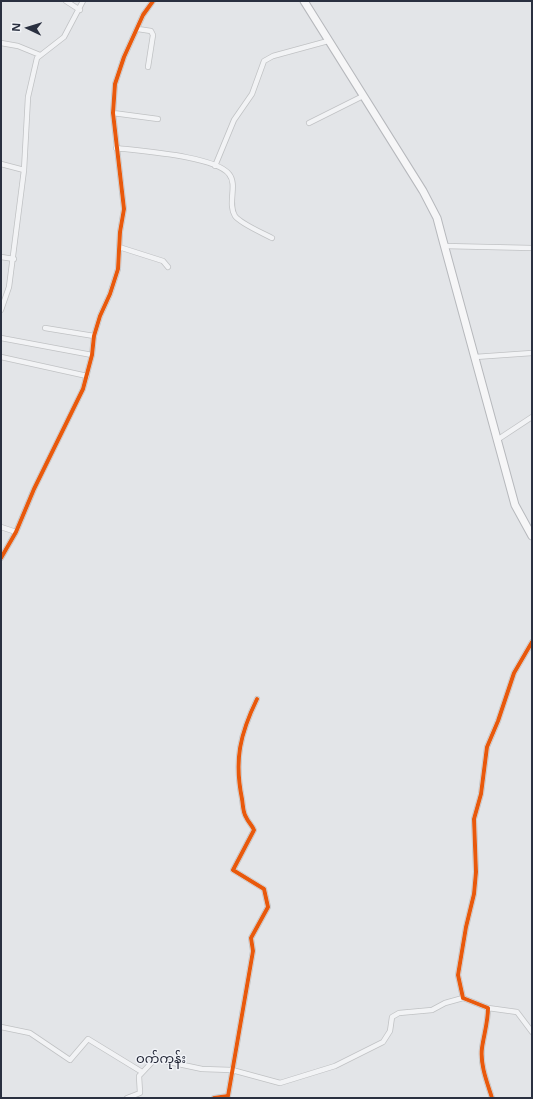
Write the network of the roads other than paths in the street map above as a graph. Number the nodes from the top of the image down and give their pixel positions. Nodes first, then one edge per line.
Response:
1 (66, 1) edge
2 (84, 1) edge
3 (153, 1) edge
4 (304, 1) edge
5 (80, 10) junction
6 (138, 29) junction
7 (328, 41) junction
8 (1, 43) edge
9 (40, 55) junction
10 (148, 67) dead end
11 (363, 96) junction
12 (113, 112) junction
13 (158, 119) dead end
14 (310, 123) dead end
15 (116, 148) junction
16 (1, 164) edge
17 (216, 166) junction
18 (24, 170) junction
19 (272, 238) dead end
20 (444, 246) junction
21 (119, 247) junction
22 (532, 248) edge
23 (1, 257) edge
24 (14, 259) junction
25 (168, 267) dead end
26 (1, 310) edge
27 (45, 328) dead end
28 (94, 336) junction
29 (1, 338) edge
30 (532, 353) edge
31 (92, 355) junction
32 (1, 357) edge
33 (475, 357) junction
34 (87, 376) junction
35 (532, 417) edge
36 (497, 440) junction
37 (1, 527) edge
38 (16, 532) junction
39 (532, 536) edge
40 (1, 558) edge
41 (532, 642) edge
42 (257, 699) dead end
43 (463, 998) junction
44 (488, 1008) junction
45 (1, 1028) edge
46 (532, 1032) edge
47 (232, 1070) junction
48 (142, 1072) junction
49 (127, 1098) edge
50 (214, 1098) edge
51 (492, 1098) edge

1 - 5 street
2 - 5 street
3 - 6 street
4 - 7 highway
5 - 9 street
6 - 10 street
6 - 12 street
7 - 11 highway
7 - 17 street
8 - 9 street
9 - 18 street
11 - 14 street
11 - 20 highway
12 - 13 street
12 - 15 street
15 - 17 street
15 - 21 street
16 - 18 street
17 - 19 street
18 - 24 street
20 - 22 street
20 - 33 highway
21 - 25 street
21 - 28 street
23 - 24 street
24 - 26 street
27 - 28 street
28 - 31 street
29 - 31 street
30 - 33 street
31 - 34 street
32 - 34 street
33 - 36 highway
34 - 38 street
35 - 36 street
36 - 39 highway
37 - 38 street
38 - 40 street
41 - 43 street
42 - 47 street
43 - 44 street
43 - 47 street
44 - 46 street
44 - 51 street
45 - 48 street
47 - 48 street
47 - 50 street
48 - 49 street

